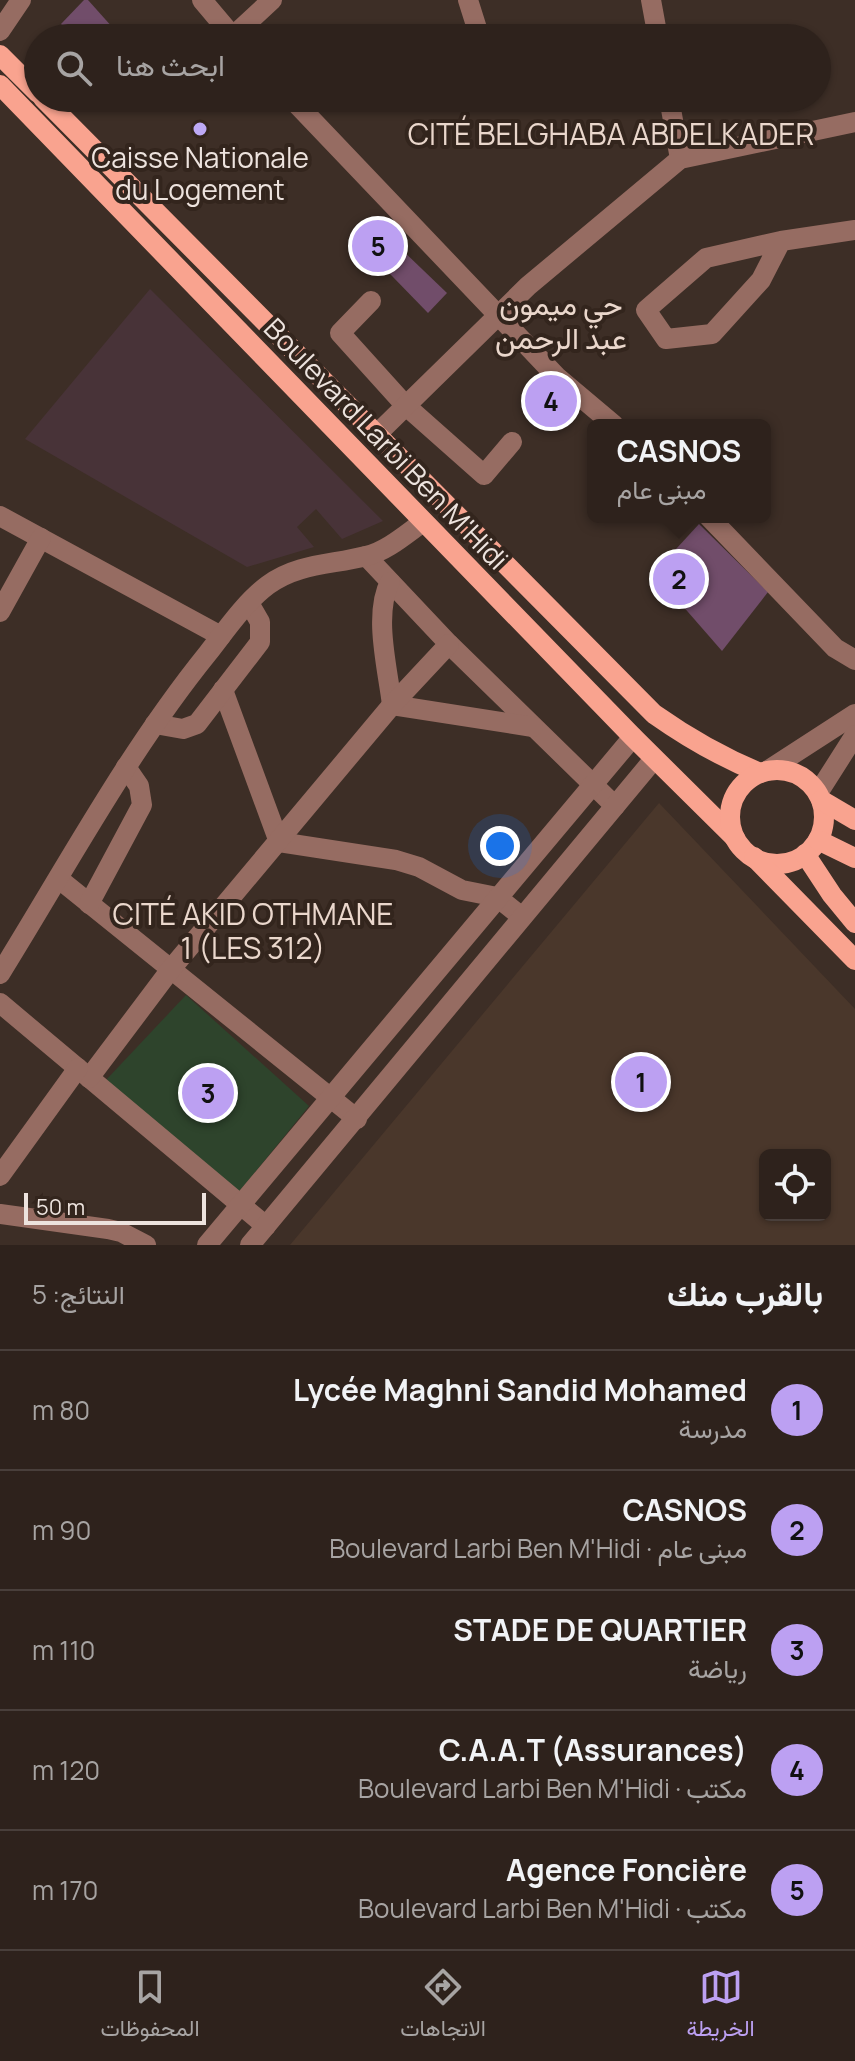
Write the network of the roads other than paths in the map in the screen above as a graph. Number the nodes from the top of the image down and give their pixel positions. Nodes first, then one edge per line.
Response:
1 (21, 0) edge
2 (202, 0) edge
3 (272, 0) edge
4 (468, 0) edge
5 (651, 0) edge
6 (222, 24) edge
7 (247, 24) edge
8 (476, 24) edge
9 (655, 24) edge
10 (0, 31) edge
11 (0, 55) edge
12 (24, 79) edge
13 (0, 85) edge
14 (24, 110) edge
15 (26, 112) edge
16 (57, 112) edge
17 (304, 112) edge
18 (672, 112) edge
19 (855, 122) edge
20 (680, 159) junction
21 (855, 230) edge
22 (781, 241) junction
23 (371, 301) dead end
24 (500, 315) junction
25 (405, 405) junction
26 (607, 419) edge
27 (376, 435) junction
28 (512, 442) dead end
29 (0, 516) edge
30 (423, 522) junction
31 (715, 523) edge
32 (41, 538) junction
33 (366, 556) junction
34 (390, 582) junction
35 (249, 603) junction
36 (0, 612) edge
37 (221, 636) junction
38 (449, 644) junction
39 (855, 660) edge
40 (223, 690) junction
41 (392, 705) junction
42 (654, 714) junction
43 (855, 714) edge
44 (155, 724) junction
45 (533, 727) junction
46 (855, 735) edge
47 (633, 737) junction
48 (654, 759) junction
49 (126, 767) junction
50 (763, 772) junction
51 (592, 784) junction
52 (820, 797) junction
53 (615, 806) junction
54 (855, 820) edge
55 (735, 838) junction
56 (279, 842) junction
57 (812, 847) junction
58 (754, 857) junction
59 (855, 858) edge
60 (59, 879) junction
61 (462, 890) junction
62 (497, 897) junction
63 (89, 904) junction
64 (522, 917) junction
65 (855, 923) edge
66 (475, 924) junction
67 (499, 946) junction
68 (855, 960) edge
69 (171, 969) junction
70 (0, 974) edge
71 (0, 1003) edge
72 (84, 1073) junction
73 (332, 1097) junction
74 (357, 1119) junction
75 (0, 1176) edge
76 (240, 1205) junction
77 (0, 1214) edge
78 (266, 1226) junction
79 (146, 1245) edge
80 (207, 1245) edge
81 (250, 1245) edge

1 - 10 street
2 - 6 street
3 - 7 street
4 - 8 street
5 - 9 street
11 - 12 main road
13 - 14 main road, Boulevard Larbi Ben M'Hidi
15 - 30 main road, Boulevard Larbi Ben M'Hidi
16 - 27 main road, Boulevard Larbi Ben M'Hidi
17 - 24 street
18 - 20 street
19 - 20 street
20 - 24 street
21 - 22 street
22 - 22 street
23 - 25 street
24 - 25 street
24 - 26 street
25 - 27 street
25 - 28 street
27 - 42 main road, Boulevard Larbi Ben M'Hidi
29 - 32 street
30 - 33 street
30 - 47 main road, Boulevard Larbi Ben M'Hidi
31 - 39 street
32 - 36 street
32 - 37 street
33 - 34 street
33 - 35 street
34 - 38 street
34 - 41 street
35 - 37 street
35 - 40 street
37 - 44 street
38 - 41 street
38 - 45 street
40 - 44 street
40 - 56 street
41 - 45 street
41 - 56 street
42 - 47 main road
42 - 50 main road, Boulevard Larbi Ben M'Hidi
43 - 50 street
44 - 49 street
45 - 51 street
46 - 52 street
47 - 48 main road, Boulevard Larbi Ben M'Hidi
47 - 51 street
48 - 53 street
48 - 55 main road, Boulevard Larbi Ben M'Hidi
49 - 60 street
49 - 63 street
50 - 52 main road
50 - 55 main road
51 - 53 street
51 - 62 street
52 - 54 main road
52 - 57 main road
53 - 64 street
55 - 58 main road
56 - 61 street
56 - 69 street
57 - 58 main road
57 - 59 main road
57 - 65 main road
58 - 68 main road
60 - 63 street
60 - 70 street
61 - 62 street
61 - 66 street
62 - 64 street
62 - 66 street
63 - 69 street
64 - 67 street
66 - 67 street
66 - 73 street
67 - 74 street
69 - 72 street
69 - 73 street
71 - 72 street
72 - 75 street
72 - 76 street
73 - 74 street
73 - 76 street
74 - 78 street
76 - 78 street
76 - 80 street
77 - 79 street
78 - 81 street

